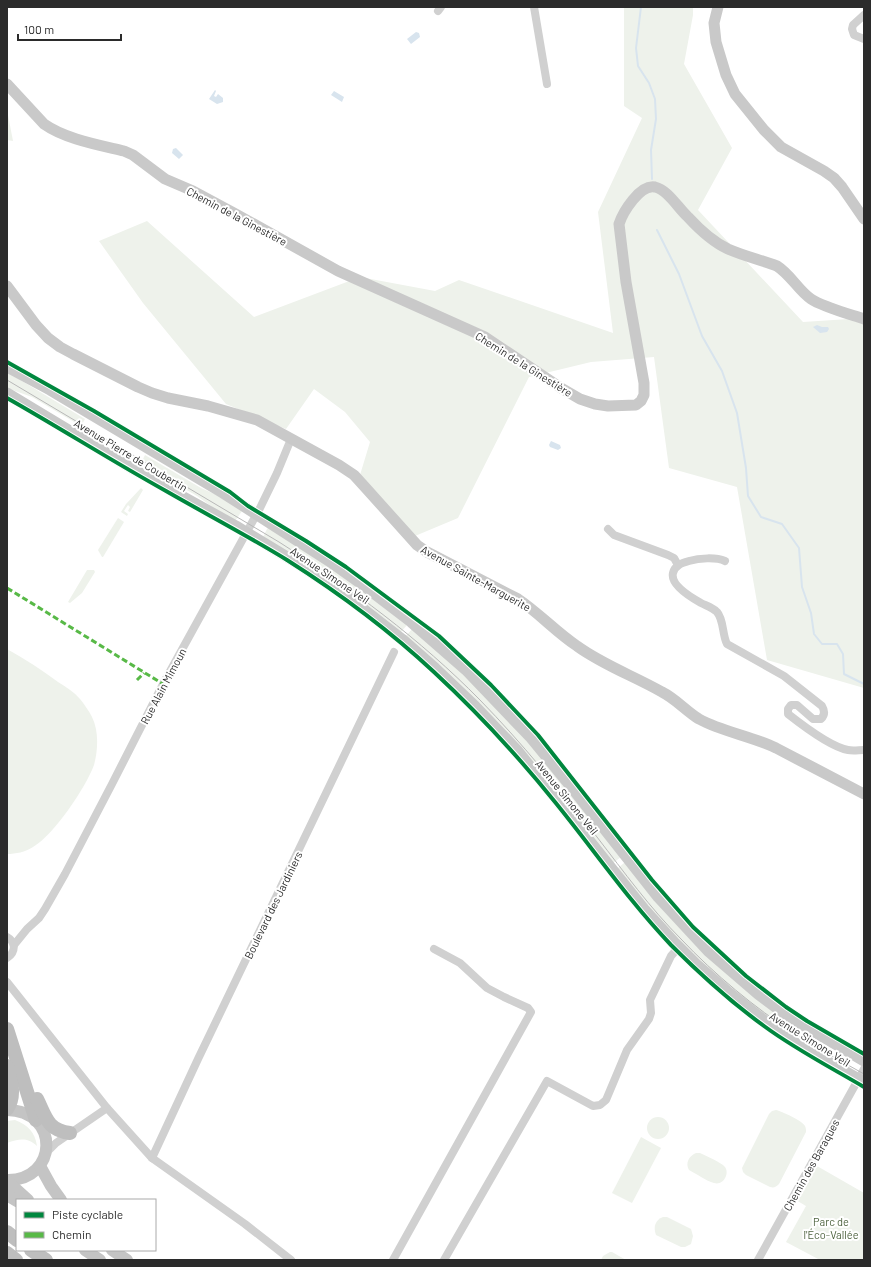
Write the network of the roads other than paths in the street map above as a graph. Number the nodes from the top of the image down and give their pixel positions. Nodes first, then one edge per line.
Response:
1 (534, 7) edge
2 (718, 7) edge
3 (864, 15) edge
4 (864, 39) edge
5 (7, 84) edge
6 (547, 84) dead end
7 (864, 219) edge
8 (7, 286) edge
9 (864, 319) edge
10 (7, 368) edge
11 (7, 393) edge
12 (292, 439) junction
13 (256, 515) junction
14 (608, 529) dead end
15 (246, 532) junction
16 (725, 561) dead end
17 (678, 565) junction
18 (394, 652) dead end
19 (864, 750) edge
20 (864, 794) edge
21 (27, 929) junction
22 (7, 937) edge
23 (14, 945) junction
24 (679, 947) junction
25 (434, 949) dead end
26 (7, 958) edge
27 (7, 982) edge
28 (7, 1029) edge
29 (864, 1061) edge
30 (864, 1069) edge
31 (11, 1075) edge
32 (861, 1081) edge
33 (107, 1108) junction
34 (7, 1110) edge
35 (36, 1120) junction
36 (70, 1134) junction
37 (45, 1135) junction
38 (45, 1154) junction
39 (152, 1158) junction
40 (40, 1166) junction
41 (7, 1180) edge
42 (7, 1195) edge
43 (27, 1199) edge
44 (61, 1199) edge
45 (16, 1200) edge
46 (7, 1232) edge
47 (16, 1239) edge
48 (33, 1251) edge
49 (85, 1251) edge
50 (114, 1251) edge
51 (7, 1253) edge
52 (16, 1260) edge
53 (46, 1260) edge
54 (100, 1260) edge
55 (127, 1260) edge
56 (291, 1260) edge
57 (393, 1260) edge
58 (444, 1260) edge
59 (758, 1260) edge

1 - 6 street
2 - 7 main road
3 - 4 street
5 - 9 main road, Chemin de la Ginestière
8 - 12 main road, Avenue Sainte-Marguerite
10 - 13 main road, Avenue Pierre de Coubertin
11 - 15 main road, Avenue Pierre de Coubertin
12 - 13 street, Rue Alain Mimoun
12 - 20 main road, Avenue Sainte-Marguerite
13 - 15 street, Rue Alain Mimoun
13 - 29 main road, Avenue Simone Veil
14 - 17 street
15 - 21 street, Rue Alain Mimoun
15 - 24 main road, Avenue Simone Veil
16 - 17 street
17 - 19 street
18 - 39 street, Boulevard des Jardiniers
21 - 22 street, Rue Alain Mimoun
21 - 23 street, Rue Alain Mimoun
22 - 23 street
23 - 26 street, Rue Alain Mimoun
24 - 32 main road, Avenue Simone Veil
24 - 58 street
25 - 57 street
27 - 33 street
28 - 31 highway
30 - 32 street, Chemin des Baraques
31 - 34 highway
31 - 35 highway
31 - 36 highway
32 - 59 street, Chemin des Baraques
33 - 36 street
33 - 39 street
34 - 35 main road
35 - 37 main road
36 - 37 street
36 - 38 street
37 - 38 main road
38 - 40 main road
39 - 56 street
40 - 41 main road
40 - 44 main road
41 - 43 main road
42 - 45 main road
46 - 47 highway
48 - 53 highway
49 - 54 main road
50 - 55 main road
51 - 52 highway

